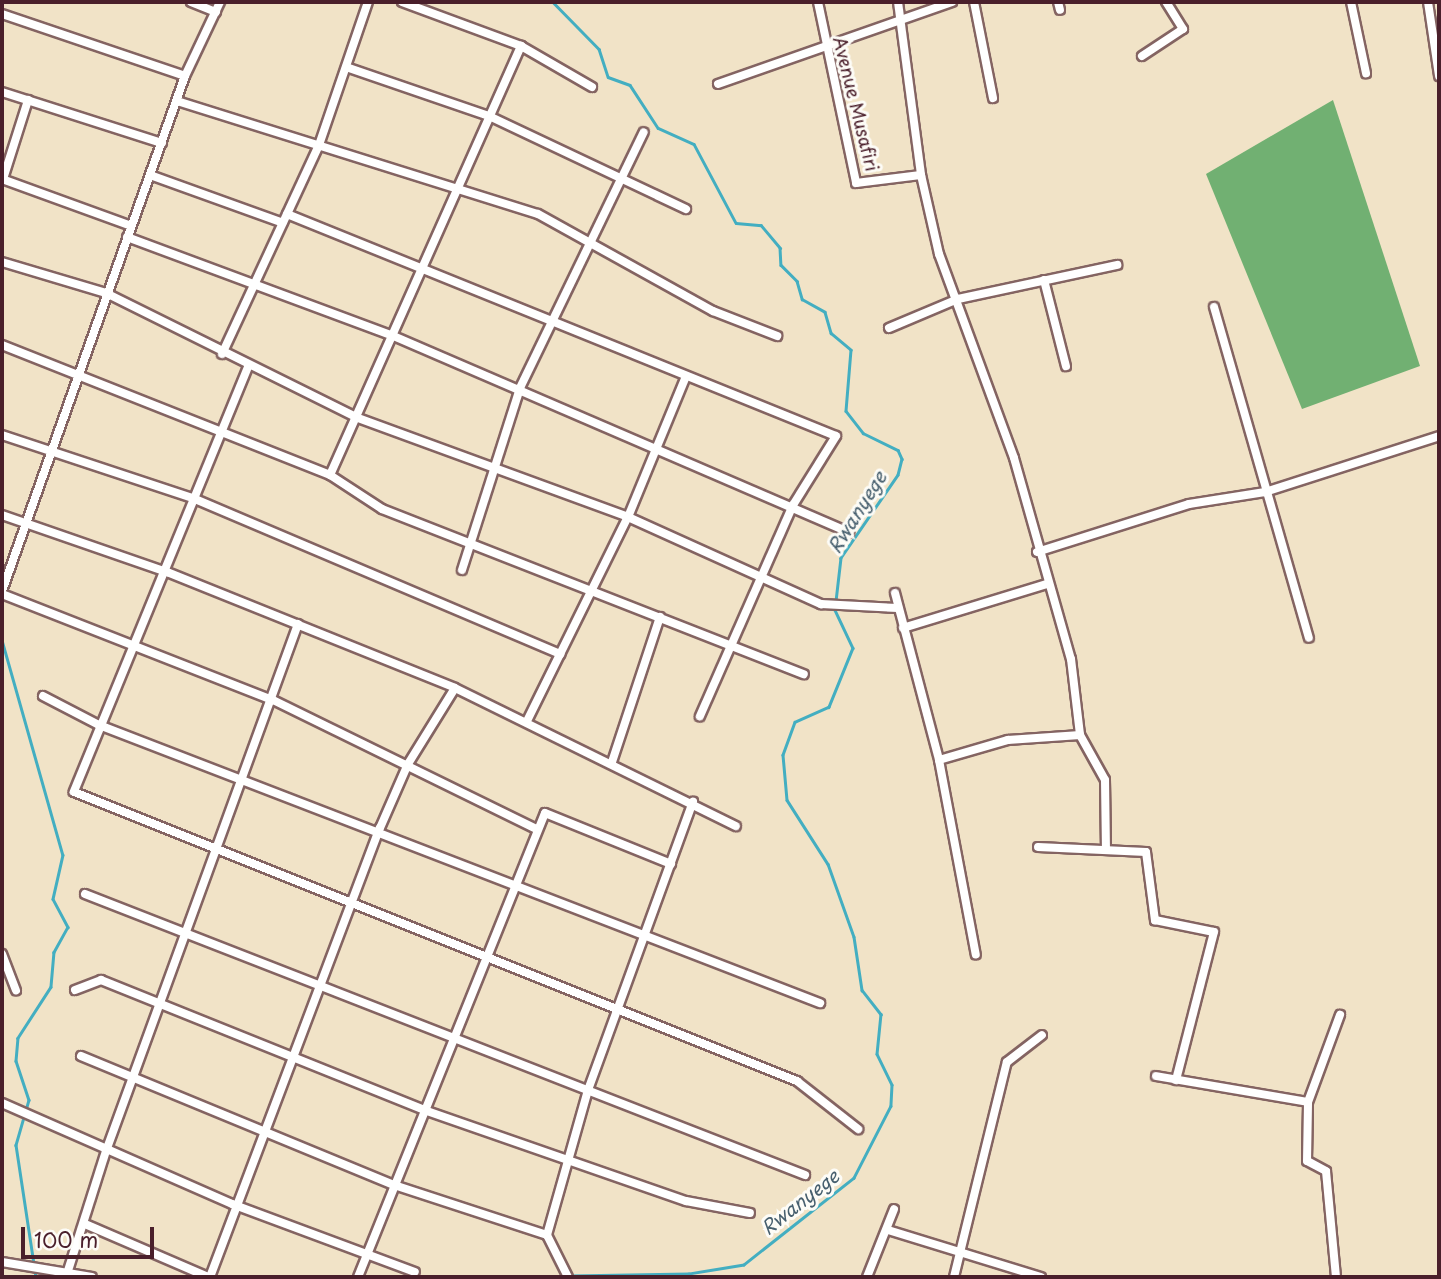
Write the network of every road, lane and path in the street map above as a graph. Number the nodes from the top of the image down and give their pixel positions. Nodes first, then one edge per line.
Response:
1 (191, 2) edge
2 (220, 2) edge
3 (369, 2) edge
4 (402, 2) edge
5 (818, 2) edge
6 (898, 2) edge
7 (952, 2) edge
8 (974, 2) edge
9 (1166, 2) edge
10 (1351, 2) edge
11 (1428, 2) edge
12 (216, 12) junction
13 (2, 14) edge
14 (902, 21) junction
15 (521, 46) junction
16 (825, 48) junction
17 (1142, 56) dead end
18 (346, 68) junction
19 (1366, 73) dead end
20 (185, 76) junction
21 (1439, 76) edge
22 (719, 84) dead end
23 (592, 87) dead end
24 (2, 92) edge
25 (993, 98) dead end
26 (28, 100) junction
27 (177, 101) junction
28 (489, 116) junction
29 (644, 132) dead end
30 (162, 143) junction
31 (319, 145) junction
32 (150, 175) junction
33 (921, 175) junction
34 (621, 177) junction
35 (2, 179) edge
36 (458, 185) junction
37 (686, 208) dead end
38 (287, 214) junction
39 (283, 223) junction
40 (131, 226) junction
41 (127, 237) junction
42 (591, 243) junction
43 (2, 262) edge
44 (1117, 265) dead end
45 (422, 266) junction
46 (1044, 280) junction
47 (253, 286) junction
48 (106, 293) junction
49 (958, 299) junction
50 (1214, 307) dead end
51 (553, 321) junction
52 (889, 328) dead end
53 (391, 335) junction
54 (777, 336) dead end
55 (2, 345) edge
56 (222, 354) junction
57 (1066, 366) dead end
58 (248, 367) junction
59 (80, 373) junction
60 (686, 376) junction
61 (520, 388) junction
62 (358, 418) junction
63 (219, 430) junction
64 (2, 435) edge
65 (1439, 436) edge
66 (655, 444) junction
67 (55, 451) junction
68 (497, 466) junction
69 (330, 475) junction
70 (1265, 492) junction
71 (195, 499) junction
72 (793, 505) junction
73 (2, 515) edge
74 (628, 517) junction
75 (29, 525) junction
76 (849, 532) dead end
77 (472, 545) junction
78 (1037, 552) junction
79 (462, 570) dead end
80 (166, 572) junction
81 (759, 576) junction
82 (1047, 584) junction
83 (593, 590) junction
84 (2, 593) edge
85 (895, 593) dead end
86 (898, 608) junction
87 (660, 617) junction
88 (298, 624) junction
89 (903, 628) junction
90 (1309, 638) dead end
91 (728, 644) junction
92 (136, 650) junction
93 (561, 654) junction
94 (804, 674) dead end
95 (455, 688) junction
96 (43, 696) dead end
97 (273, 700) junction
98 (700, 716) dead end
99 (527, 721) junction
100 (99, 726) junction
101 (1080, 734) junction
102 (939, 760) junction
103 (612, 762) junction
104 (408, 764) junction
105 (241, 777) junction
106 (693, 801) junction
107 (736, 826) dead end
108 (380, 828) junction
109 (536, 828) junction
110 (1038, 847) dead end
111 (1106, 850) junction
112 (214, 852) junction
113 (671, 864) junction
114 (517, 886) junction
115 (85, 894) dead end
116 (349, 906) junction
117 (186, 929) junction
118 (647, 938) junction
119 (2, 954) edge
120 (976, 955) dead end
121 (486, 959) junction
122 (318, 981) junction
123 (16, 990) dead end
124 (75, 990) dead end
125 (820, 1003) dead end
126 (160, 1004) junction
127 (618, 1009) junction
128 (1339, 1015) dead end
129 (454, 1035) junction
130 (1042, 1035) dead end
131 (290, 1053) junction
132 (81, 1056) dead end
133 (1156, 1076) dead end
134 (132, 1079) junction
135 (1176, 1080) junction
136 (588, 1090) junction
137 (2, 1102) edge
138 (1308, 1102) junction
139 (424, 1110) junction
140 (262, 1126) junction
141 (859, 1129) dead end
142 (106, 1152) junction
143 (568, 1160) junction
144 (805, 1175) dead end
145 (394, 1185) junction
146 (232, 1204) junction
147 (894, 1209) dead end
148 (750, 1213) dead end
149 (85, 1224) junction
150 (888, 1230) junction
151 (547, 1235) junction
152 (959, 1252) junction
153 (365, 1258) junction
154 (2, 1262) edge
155 (415, 1272) dead end
156 (67, 1274) edge
157 (92, 1277) edge
158 (209, 1277) edge
159 (358, 1277) edge
160 (568, 1277) edge
161 (867, 1277) edge
162 (954, 1277) edge
163 (1041, 1277) edge
164 (1336, 1277) edge

1 - 12 street
2 - 12 street
3 - 18 street
4 - 15 street
5 - 16 street, Avenue Musafiri
6 - 14 street
7 - 14 street
8 - 25 street
9 - 17 street
10 - 19 street
11 - 21 street
12 - 20 street
13 - 20 street
14 - 16 street
14 - 33 street
15 - 23 street
15 - 28 street
16 - 22 street
16 - 33 street, Avenue Musafiri
18 - 28 street
18 - 31 street
20 - 27 street
24 - 26 street
26 - 30 street
26 - 35 street
27 - 30 street
27 - 31 street
28 - 34 street
28 - 36 street
29 - 34 street
30 - 32 street
31 - 36 street
31 - 38 street
32 - 39 street
32 - 40 street
33 - 49 street
34 - 37 street
34 - 42 street
35 - 40 street
36 - 42 street
36 - 45 street
38 - 39 street
38 - 45 street
39 - 47 street
40 - 41 street
41 - 47 street
41 - 48 street
42 - 51 street
42 - 54 street
43 - 48 street
44 - 46 street
45 - 51 street
45 - 53 street
46 - 49 street
46 - 57 street
47 - 53 street
47 - 56 street
48 - 56 street
48 - 59 street
49 - 52 street
49 - 78 street
50 - 70 street
51 - 60 street
51 - 61 street
53 - 61 street
53 - 62 street
55 - 59 street
56 - 58 street
58 - 62 street
58 - 63 street
59 - 63 street
59 - 67 street
60 - 66 street
60 - 72 street
61 - 66 street
61 - 68 street
62 - 68 street
62 - 69 street
63 - 69 street
63 - 71 street
64 - 67 street
65 - 70 street
66 - 72 street
66 - 74 street
67 - 71 street
67 - 75 street
68 - 74 street
68 - 77 street
69 - 77 street
70 - 78 street
70 - 90 street
71 - 80 street
71 - 93 street
72 - 76 street
72 - 81 street
73 - 75 street
74 - 81 street
74 - 83 street
75 - 80 street
75 - 84 street
77 - 79 street
77 - 83 street
78 - 82 street
80 - 88 street
80 - 92 street
81 - 86 street
81 - 91 street
82 - 89 street
82 - 101 street
83 - 87 street
83 - 93 street
84 - 92 street
85 - 86 street
86 - 89 street
87 - 91 street
87 - 103 street
88 - 95 street
88 - 97 street
89 - 102 street
91 - 94 street
91 - 98 street
92 - 97 street
92 - 100 street
93 - 99 street
95 - 99 street
95 - 104 street
96 - 100 street
97 - 104 street
97 - 105 street
99 - 103 street
100 - 105 street
100 - 112 street
101 - 102 street
101 - 111 street
102 - 120 street
103 - 106 street
104 - 108 street
104 - 109 street
105 - 108 street
105 - 112 street
106 - 107 street
106 - 113 street
108 - 114 street
108 - 116 street
109 - 113 street
109 - 114 street
110 - 111 street
111 - 135 street
112 - 116 street
112 - 117 street
113 - 118 street
114 - 118 street
114 - 121 street
115 - 117 street
116 - 121 street
116 - 122 street
117 - 122 street
117 - 126 street
118 - 125 street
118 - 127 street
119 - 123 street
121 - 127 street
121 - 129 street
122 - 129 street
122 - 131 street
124 - 126 street
126 - 131 street
126 - 134 street
127 - 136 street
127 - 141 street
128 - 138 street
129 - 136 street
129 - 139 street
130 - 152 street
131 - 139 street
131 - 140 street
132 - 134 street
133 - 135 street
134 - 140 street
134 - 142 street
135 - 138 street
136 - 143 street
136 - 144 street
137 - 142 street
138 - 164 street
139 - 143 street
139 - 145 street
140 - 145 street
140 - 146 street
142 - 146 street
142 - 149 street
143 - 148 street
143 - 151 street
145 - 151 street
145 - 153 street
146 - 153 street
146 - 158 street
147 - 150 street
149 - 156 street
149 - 158 street
150 - 152 street
150 - 161 street
151 - 160 street
152 - 162 street
152 - 163 street
153 - 155 street
153 - 159 street
154 - 156 street
156 - 157 street

